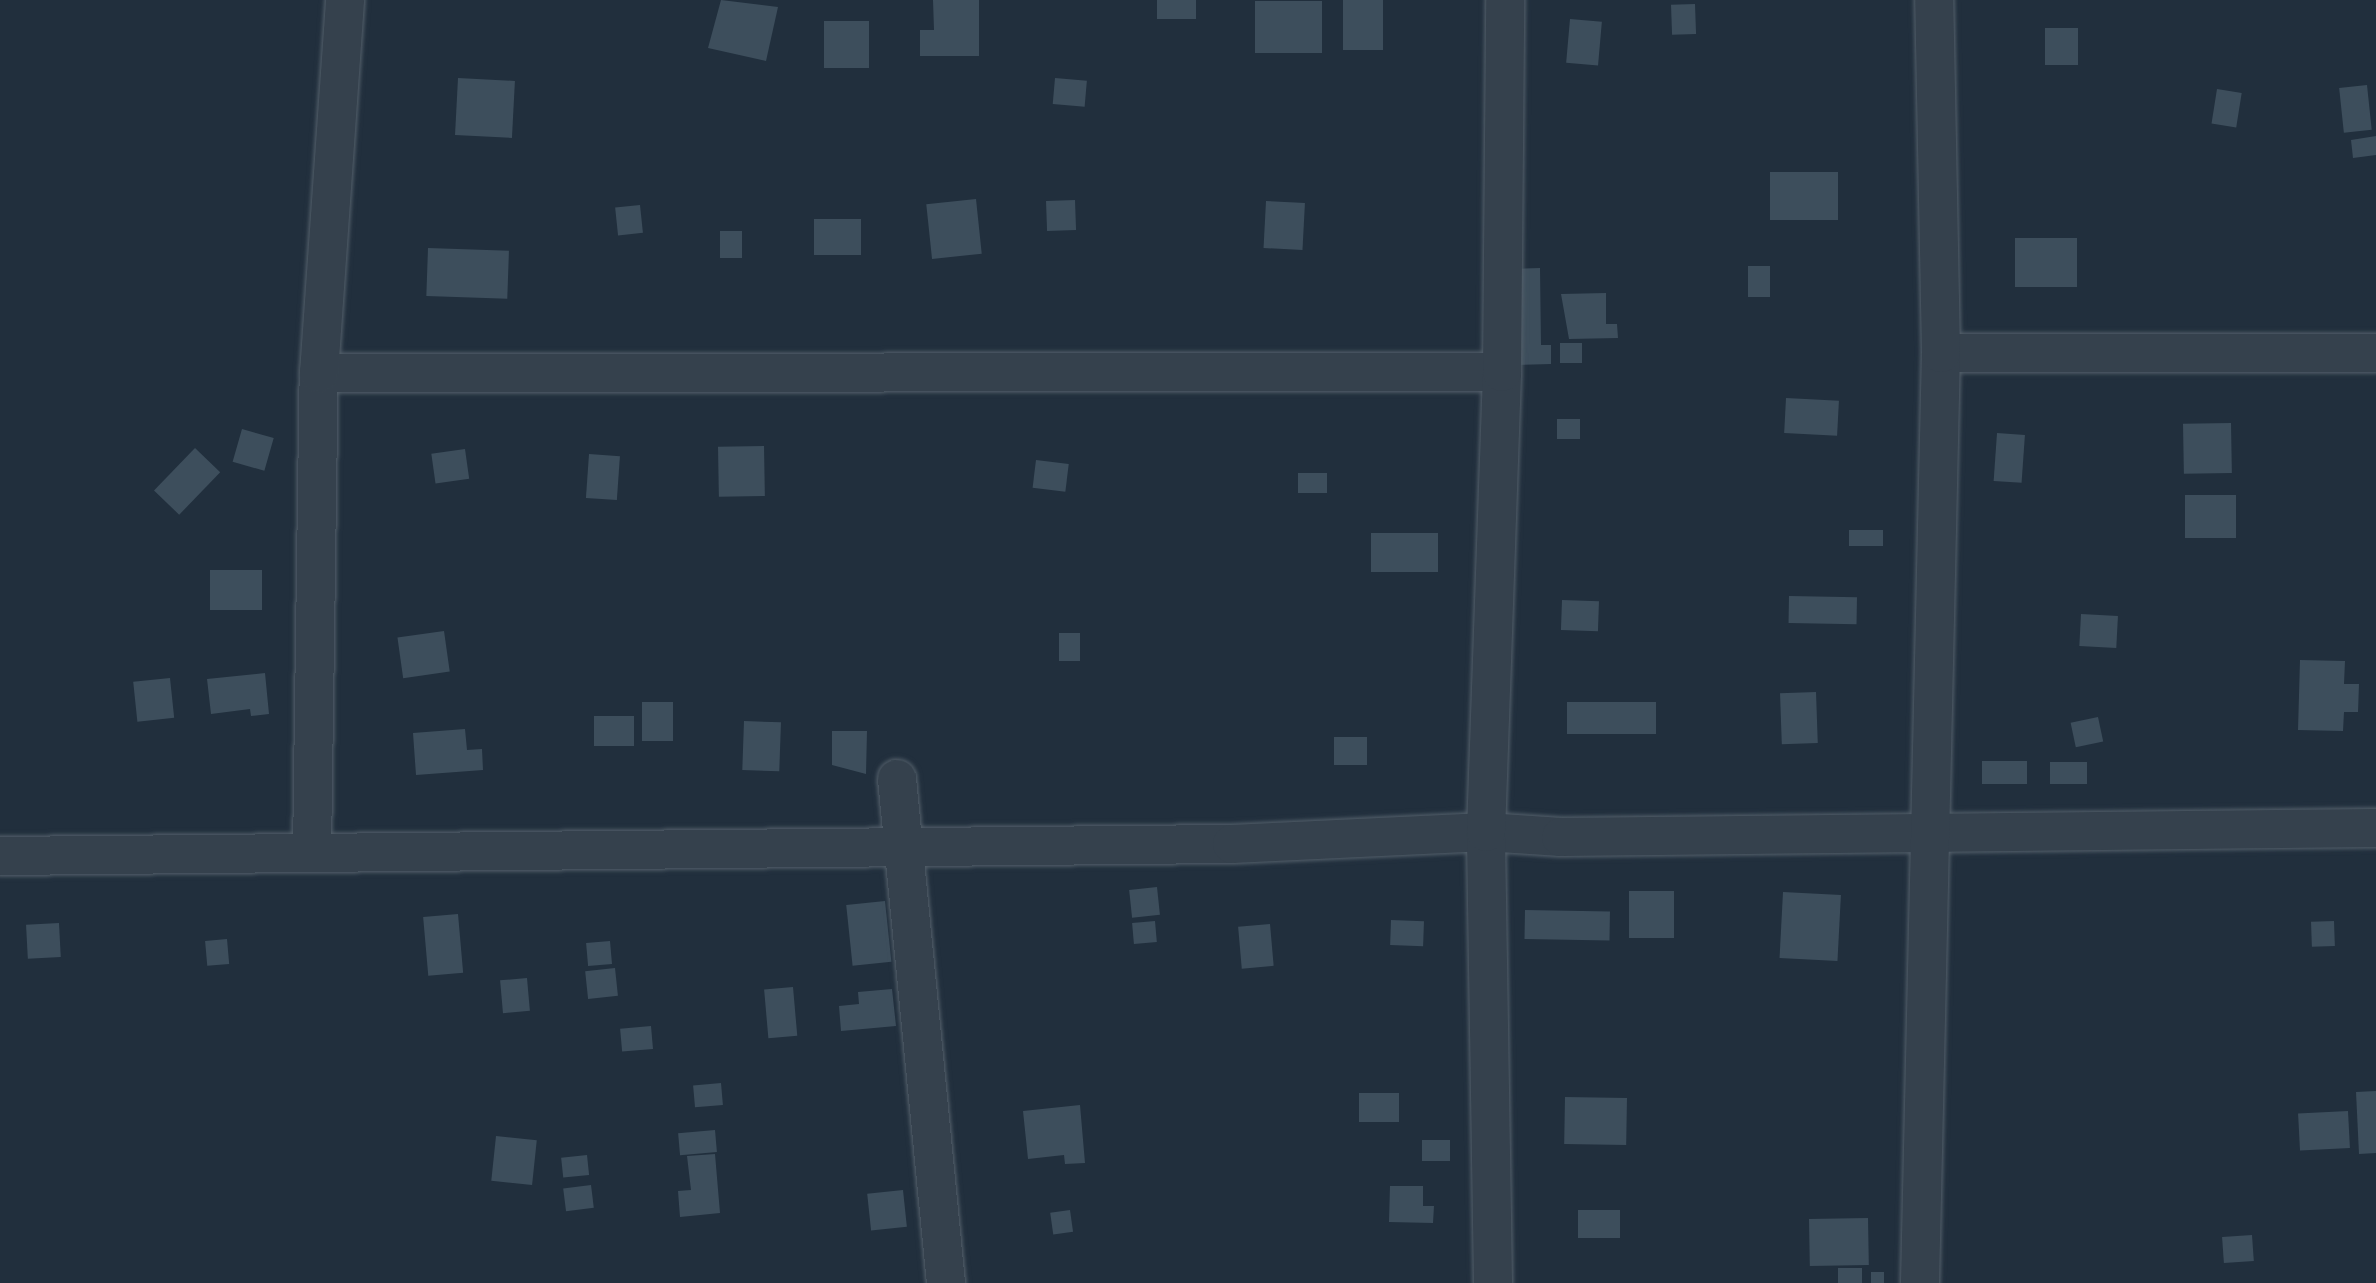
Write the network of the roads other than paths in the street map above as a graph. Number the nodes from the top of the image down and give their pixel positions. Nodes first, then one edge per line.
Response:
1 (345, 0) edge
2 (1505, 0) edge
3 (1934, 0) edge
4 (1941, 353) junction
5 (2376, 353) edge
6 (1502, 372) junction
7 (319, 373) junction
8 (897, 779) dead end
9 (2376, 828) edge
10 (1486, 832) junction
11 (1932, 835) junction
12 (900, 847) junction
13 (312, 853) junction
14 (0, 856) edge
15 (946, 1283) edge
16 (1493, 1283) edge
17 (1920, 1283) edge

1 - 7 street
2 - 6 street
3 - 4 street
4 - 5 street
4 - 11 street
6 - 7 street
6 - 10 street
7 - 13 street
8 - 12 street
9 - 11 street
10 - 11 street
10 - 12 street
10 - 16 street
11 - 17 street
12 - 13 street
12 - 15 street
13 - 14 street

